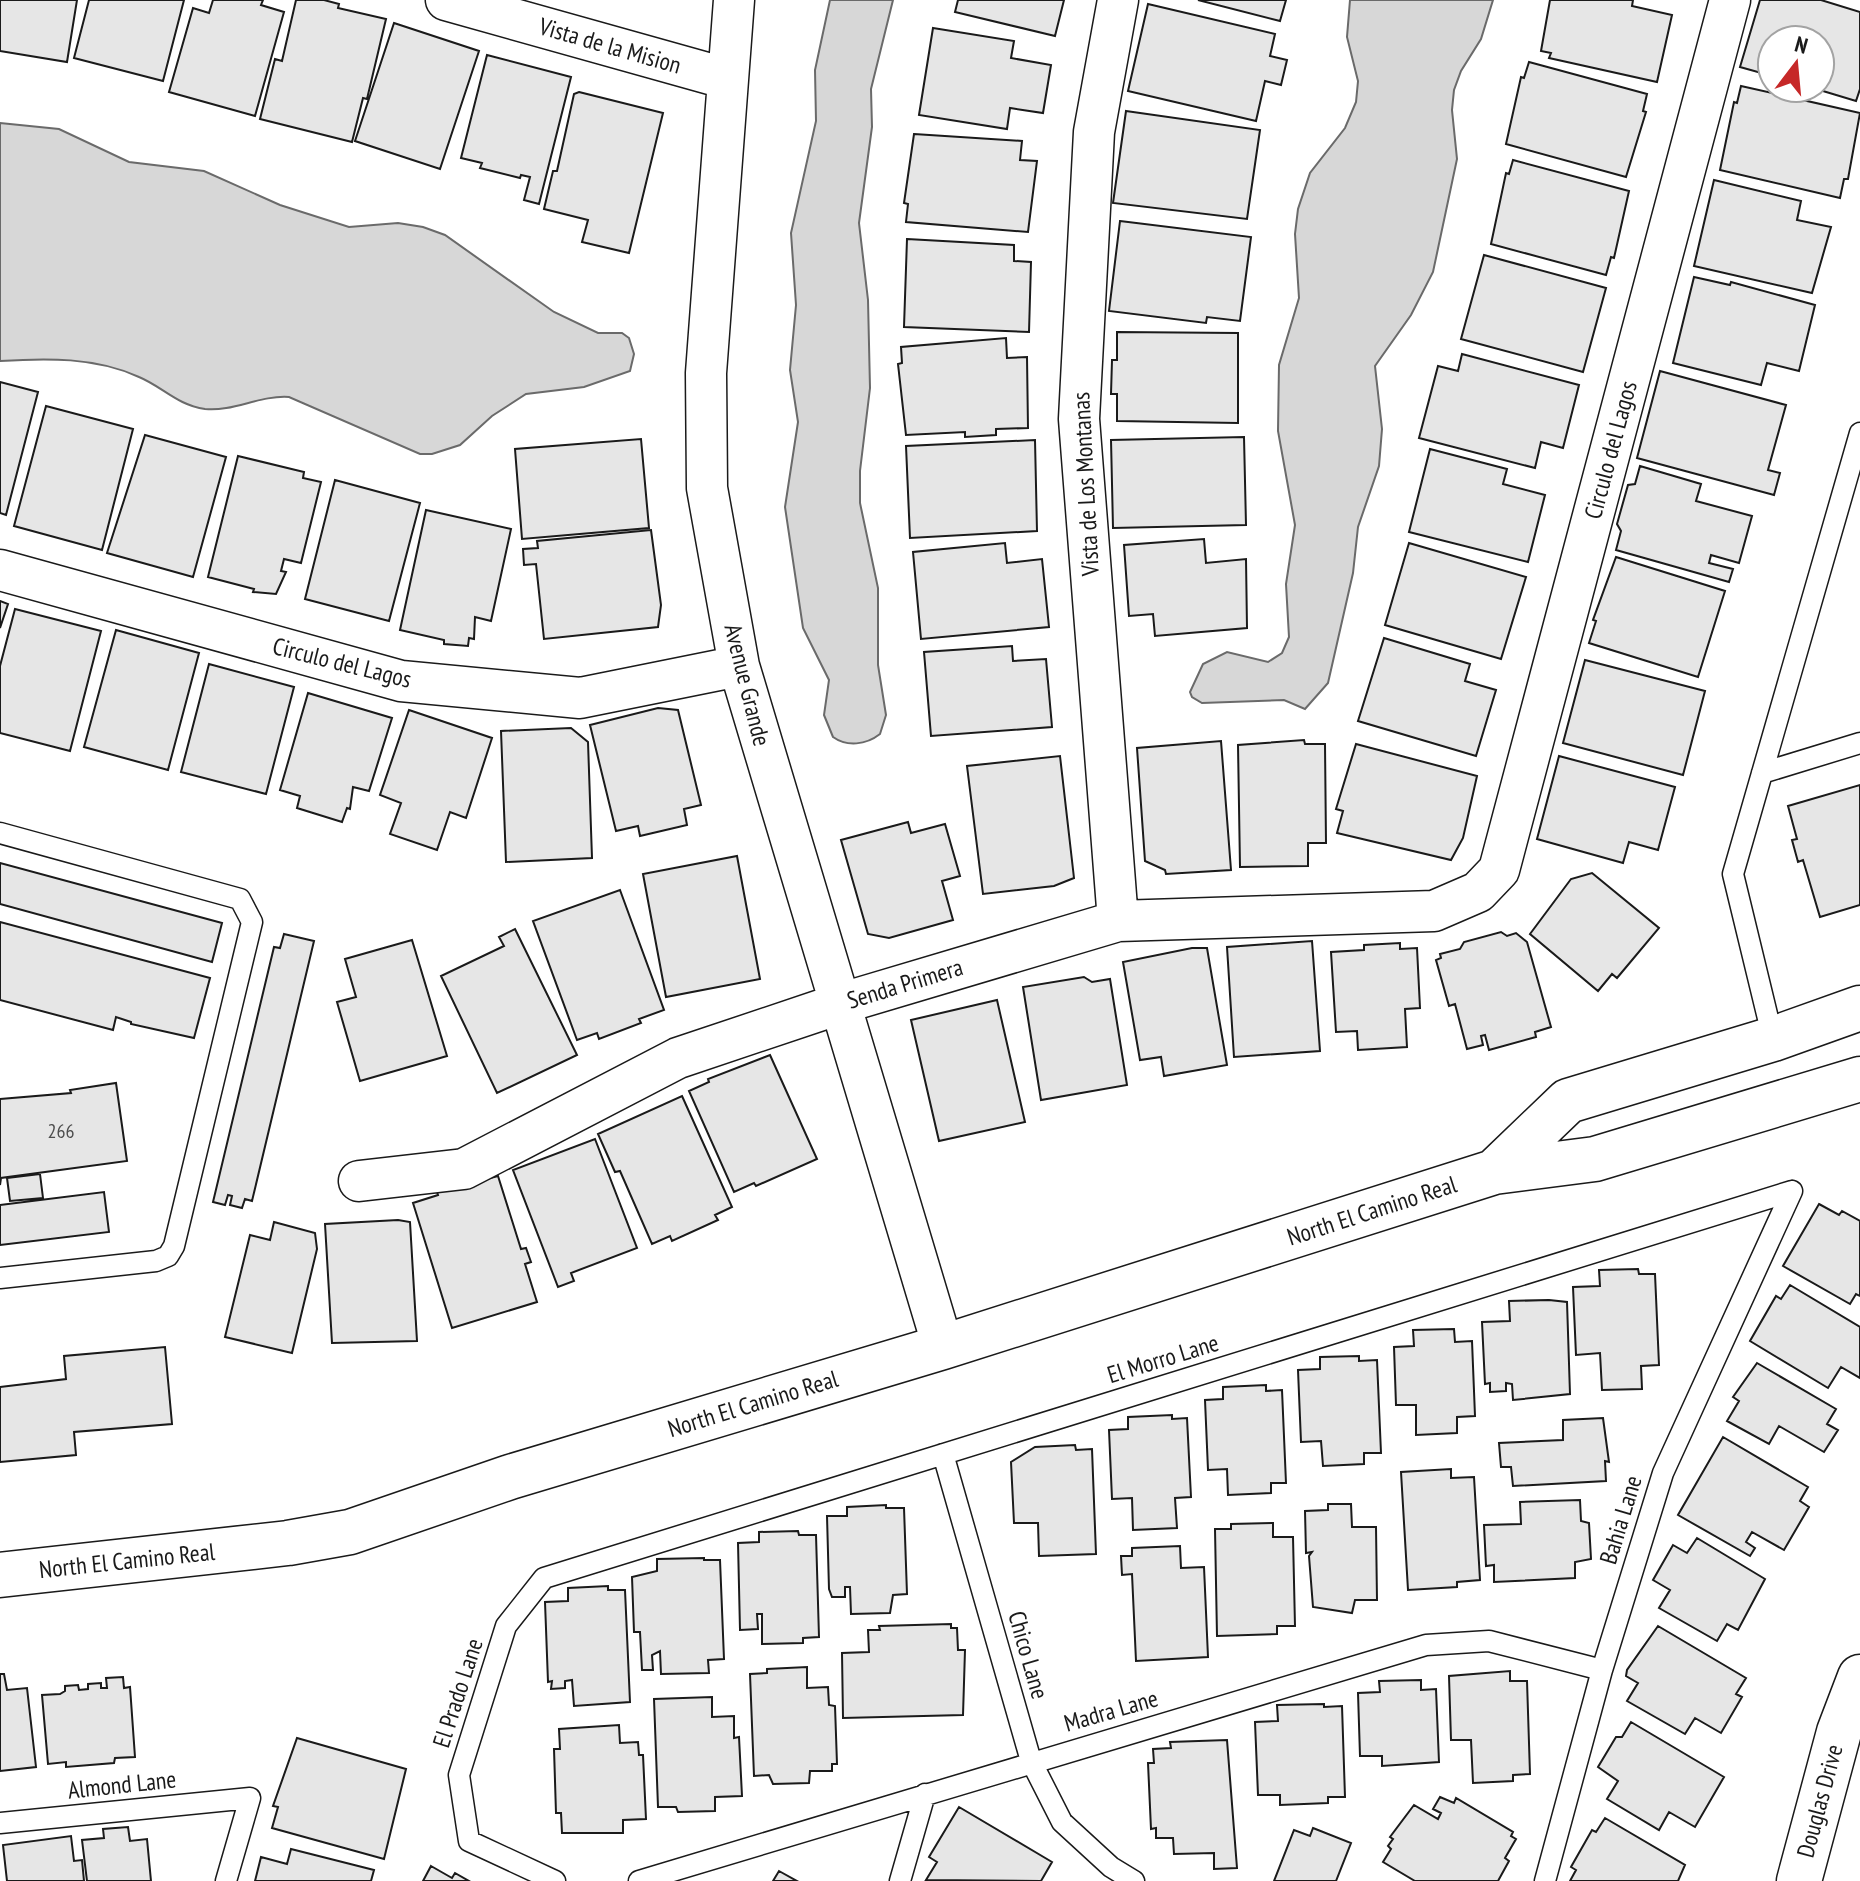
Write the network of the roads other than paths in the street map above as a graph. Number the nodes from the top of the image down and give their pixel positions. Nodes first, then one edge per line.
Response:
1 (446, 0) edge
2 (734, 0) edge
3 (1118, 0) edge
4 (1730, 0) edge
5 (728, 79) junction
6 (1860, 433) edge
7 (0, 570) edge
8 (739, 666) junction
9 (1860, 743) edge
10 (1762, 773) junction
11 (0, 833) edge
12 (1478, 892) joint
13 (1118, 921) junction
14 (839, 1004) junction
15 (1860, 1008) edge
16 (1773, 1039) junction
17 (1860, 1079) edge
18 (1494, 1172) junction
19 (359, 1181) dead end
20 (1792, 1191) joint
21 (0, 1278) edge
22 (943, 1347) junction
23 (943, 1454) junction
24 (0, 1575) edge
25 (549, 1576) joint
26 (1602, 1670) junction
27 (1860, 1677) edge
28 (1031, 1761) junction
29 (925, 1794) junction
30 (0, 1823) edge
31 (226, 1881) edge
32 (555, 1881) edge
33 (639, 1881) edge
34 (900, 1881) edge
35 (1134, 1881) edge
36 (1545, 1881) edge
37 (1799, 1881) edge

1 - 5 street, Vista de la Mision
2 - 5 street, Avenue Grande
3 - 13 street, Vista de Los Montanas
4 - 12 street, Circulo del Lagos
5 - 8 street, Avenue Grande
6 - 10 lane
7 - 8 street, Circulo del Lagos
8 - 14 street, Avenue Grande
9 - 10 lane
10 - 16 lane
11 - 21 lane
12 - 13 street, Senda Primera
13 - 14 street, Senda Primera
14 - 19 street, Senda Primera
14 - 22 street, Avenue Grande
15 - 16 main road, North El Camino Real
16 - 18 main road, North El Camino Real
17 - 18 main road, North El Camino Real
18 - 22 main road, North El Camino Real
20 - 23 lane, El Morro Lane
20 - 26 lane, Bahia Lane
22 - 24 main road, North El Camino Real
23 - 25 lane, El Morro Lane
23 - 28 lane, Chico Lane
25 - 32 lane, El Prado Lane
26 - 28 lane, Madra Lane
26 - 36 lane, Bahia Lane
27 - 37 main road, Douglas Drive
28 - 29 lane, Madra Lane
28 - 35 lane, Chico Lane
29 - 33 lane, Madra Lane
29 - 34 lane
30 - 31 lane, Almond Lane

